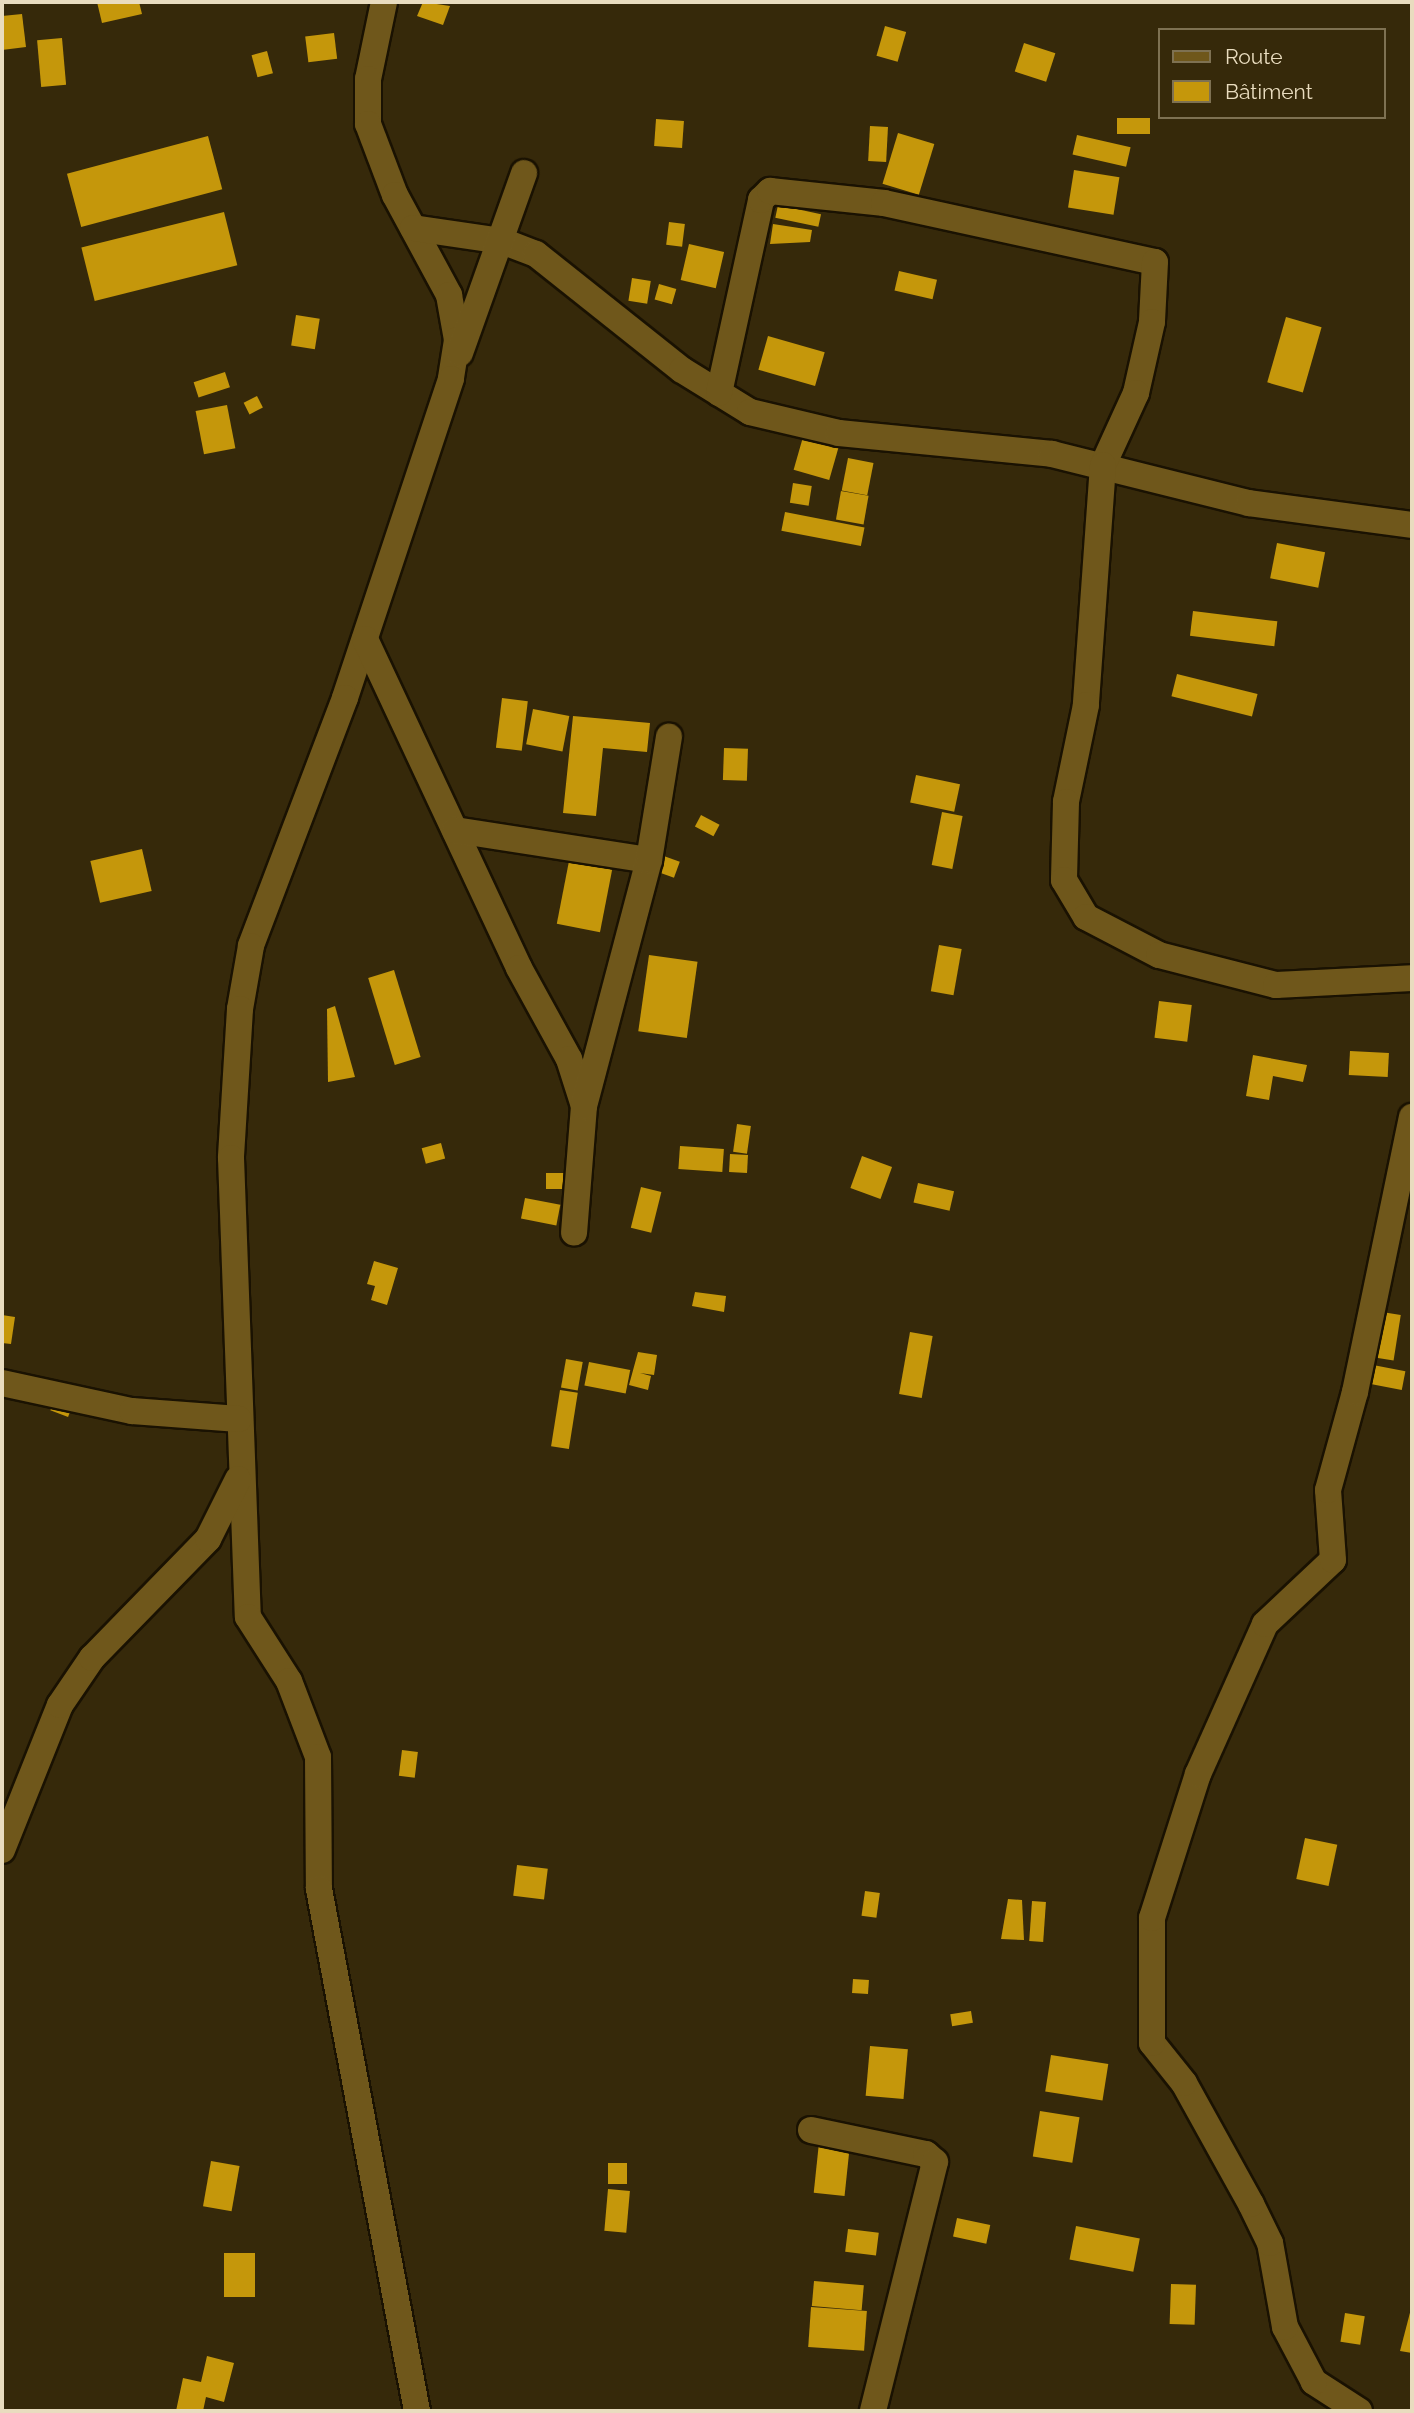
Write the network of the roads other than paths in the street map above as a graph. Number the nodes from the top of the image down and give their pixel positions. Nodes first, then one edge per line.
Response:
1 (384, 2) edge
2 (524, 173) dead end
3 (413, 228) junction
4 (502, 241) junction
5 (451, 379) junction
6 (719, 393) junction
7 (1103, 465) junction
8 (1412, 525) edge
9 (365, 639) junction
10 (668, 737) dead end
11 (455, 830) junction
12 (649, 860) junction
13 (1412, 978) edge
14 (584, 1106) junction
15 (1412, 1117) edge
16 (574, 1233) dead end
17 (2, 1384) edge
18 (239, 1419) junction
19 (242, 1471) junction
20 (2, 1850) edge
21 (811, 2130) dead end
22 (417, 2411) edge
23 (873, 2411) edge
24 (1359, 2411) edge

1 - 3 street
2 - 4 street
3 - 4 street
3 - 5 street
4 - 5 street
4 - 6 street
5 - 9 street
6 - 7 street
6 - 7 street
7 - 8 street
7 - 13 street
9 - 11 street
9 - 18 street
10 - 12 street
11 - 12 street
11 - 14 street
12 - 14 street
14 - 16 street
15 - 24 street
17 - 18 street
18 - 19 street
19 - 20 street
19 - 22 street
21 - 23 street

